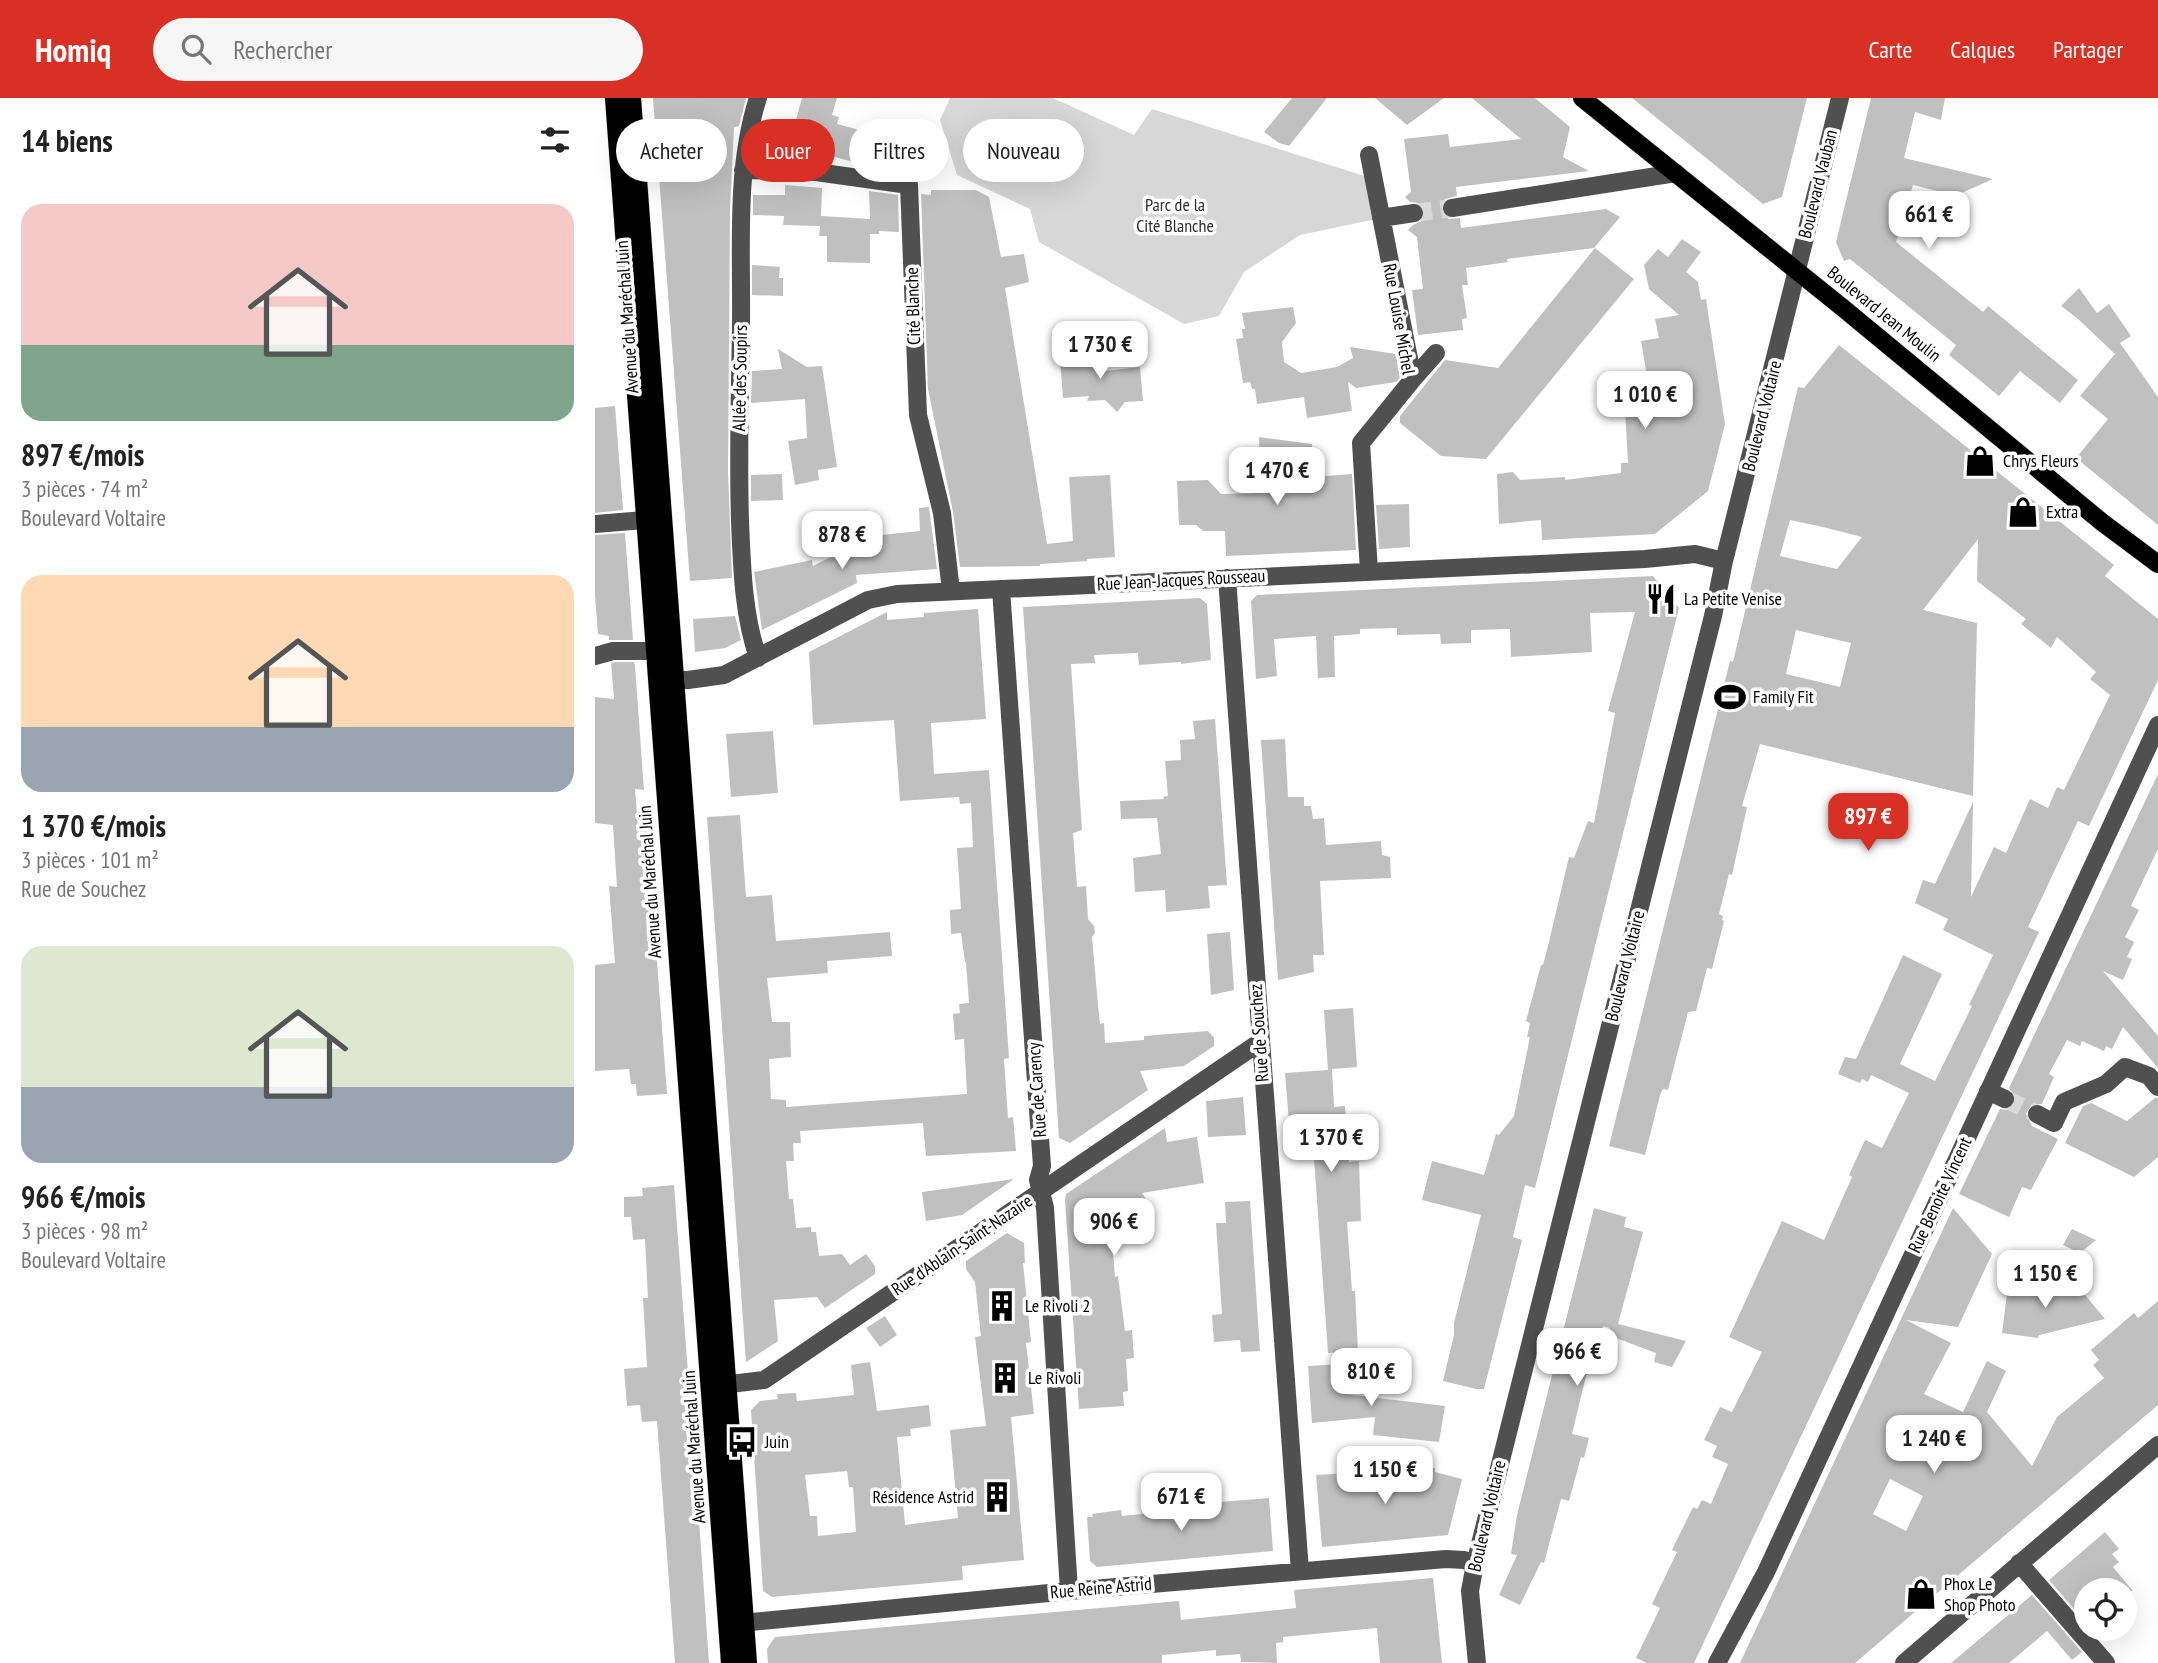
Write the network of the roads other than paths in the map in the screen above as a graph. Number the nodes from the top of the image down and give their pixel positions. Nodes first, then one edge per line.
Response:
1 (614, 98) edge
2 (632, 98) edge
3 (758, 98) edge
4 (1582, 98) edge
5 (1840, 98) edge
6 (752, 119) edge
7 (1369, 155) dead end
8 (1676, 173) junction
9 (835, 174) edge
10 (743, 182) edge
11 (1452, 208) tunnel mouth
12 (1414, 213) tunnel mouth
13 (1381, 218) junction
14 (1797, 271) junction
15 (1436, 353) dead end
16 (1413, 379) junction
17 (646, 520) junction
18 (595, 524) edge
19 (1724, 561) junction
20 (2158, 564) edge
21 (1369, 571) junction
22 (1227, 578) junction
23 (1001, 589) junction
24 (951, 591) junction
25 (654, 651) junction
26 (595, 656) edge
27 (758, 658) junction
28 (665, 680) junction
29 (2158, 725) edge
30 (1260, 1042) junction
31 (2158, 1087) edge
32 (2037, 1114) tunnel mouth
33 (1040, 1191) junction
34 (719, 1386) junction
35 (2158, 1445) edge
36 (2019, 1563) junction
37 (1475, 1564) junction
38 (1300, 1571) junction
39 (1069, 1591) junction
40 (736, 1623) junction
41 (730, 1663) edge
42 (748, 1663) edge
43 (1476, 1663) edge
44 (1717, 1663) edge
45 (1904, 1663) edge
46 (2106, 1663) edge

1 - 17 main road, Avenue du Maréchal Juin
2 - 28 main road, Avenue du Maréchal Juin
3 - 6 street, Allée des Soupirs
4 - 8 main road, Boulevard Jean Moulin
5 - 14 street, Boulevard Vauban
7 - 13 street, Rue Louise Michel
8 - 11 street
8 - 14 main road, Boulevard Jean Moulin
9 - 24 street, Cité Blanche
10 - 27 street, Allée des Soupirs
12 - 13 street
13 - 16 street, Rue Louise Michel
14 - 19 street, Boulevard Voltaire
14 - 20 main road, Boulevard Jean Moulin
15 - 16 street
16 - 21 street, Rue Louise Michel
17 - 18 street
17 - 25 main road, Avenue du Maréchal Juin
19 - 21 street, Rue Jean-Jacques Rousseau
19 - 37 street, Boulevard Voltaire
21 - 22 street, Rue Jean-Jacques Rousseau
22 - 23 street, Rue Jean-Jacques Rousseau
22 - 30 street, Rue de Souchez
23 - 24 street, Rue Jean-Jacques Rousseau
23 - 33 street, Rue de Carency
24 - 27 street, Rue Jean-Jacques Rousseau
25 - 26 street
25 - 28 main road, Avenue du Maréchal Juin
27 - 28 street, Rue Jean-Jacques Rousseau
28 - 34 main road, Avenue du Maréchal Juin
29 - 44 street, Rue Benoite Vincent
30 - 33 street, Rue d'Ablain-Saint-Nazaire
30 - 38 street, Rue de Souchez
31 - 32 street
33 - 34 street, Rue d'Ablain-Saint-Nazaire
33 - 39 street, Rue de Carency
34 - 40 main road, Avenue du Maréchal Juin
35 - 36 street
36 - 45 street
36 - 46 street
37 - 38 street, Rue Reine Astrid
37 - 43 street, Boulevard Voltaire
38 - 39 street, Rue Reine Astrid
39 - 40 street, Rue Reine Astrid
40 - 41 main road, Avenue du Maréchal Juin
40 - 42 main road, Avenue du Maréchal Juin

